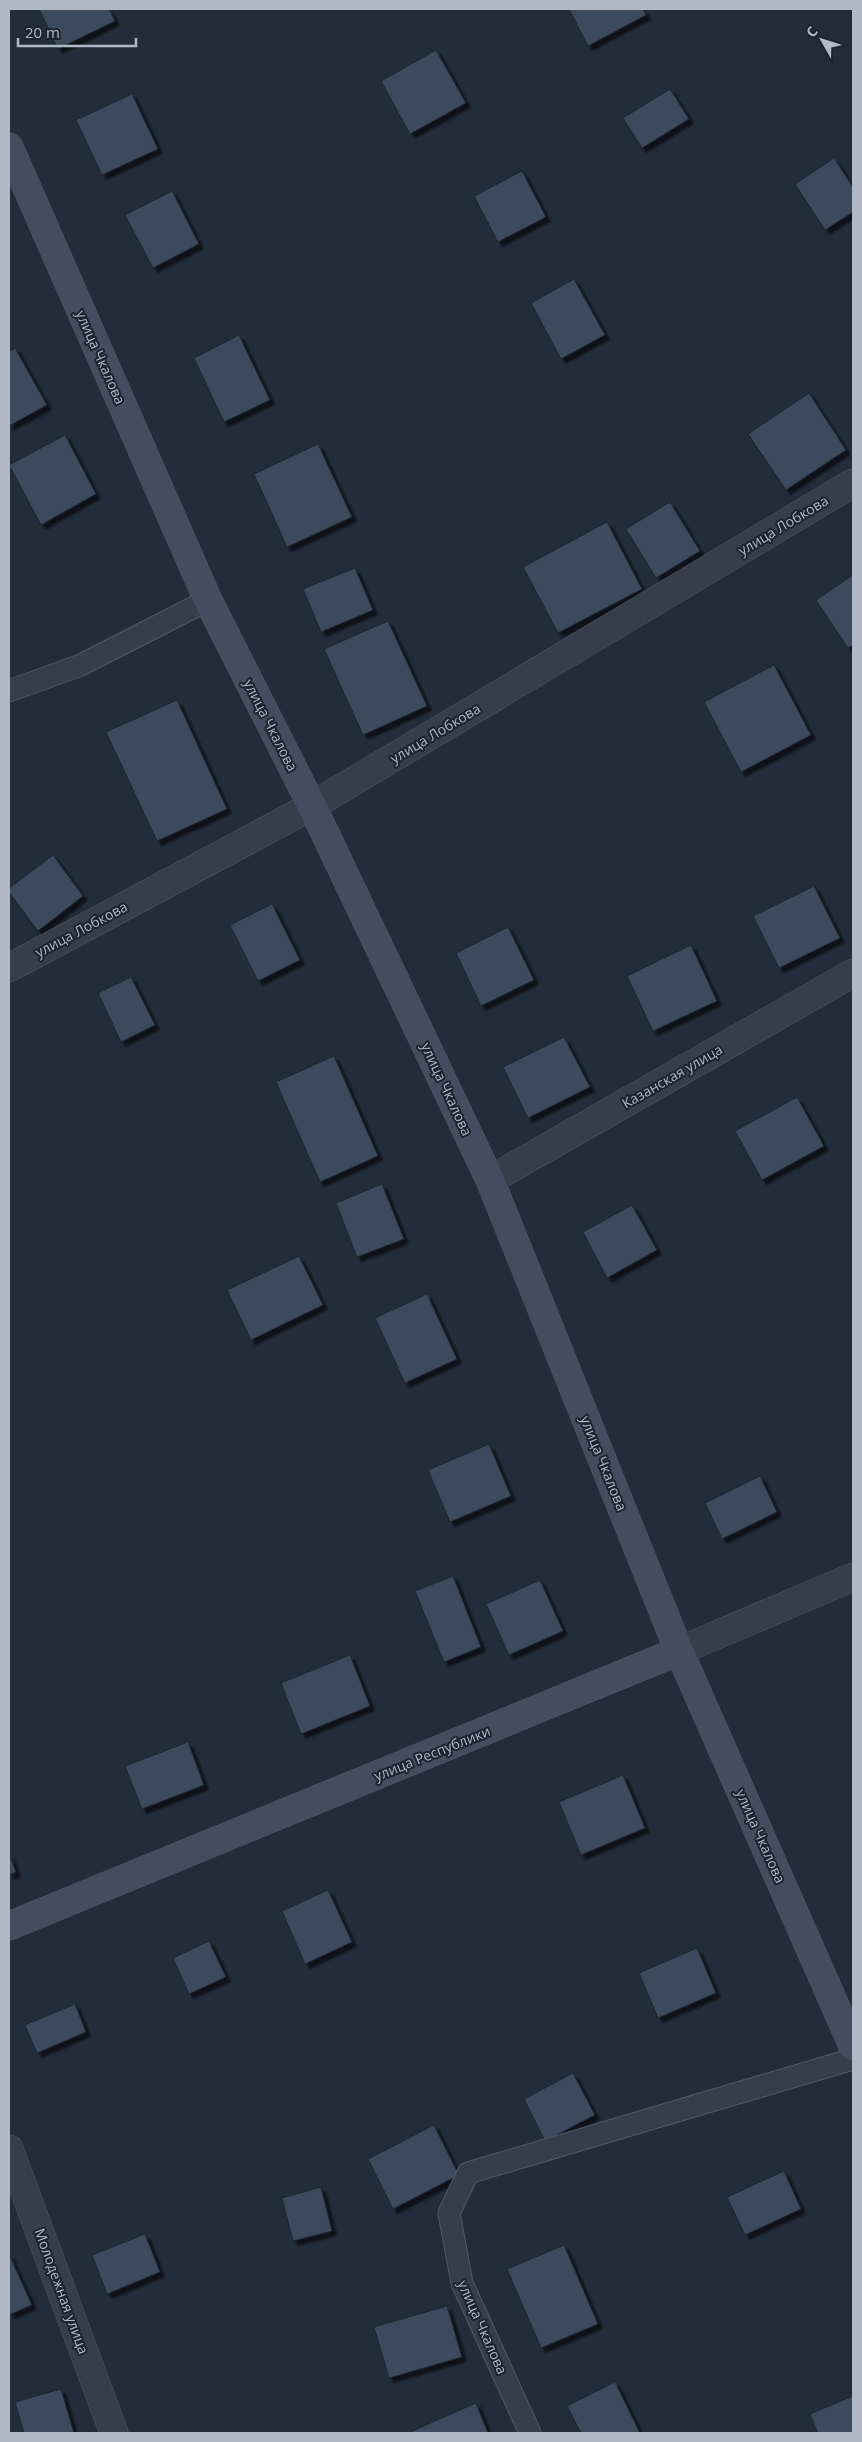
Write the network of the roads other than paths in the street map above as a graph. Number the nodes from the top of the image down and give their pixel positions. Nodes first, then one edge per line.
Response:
1 (9, 147) edge
2 (853, 484) edge
3 (208, 600) junction
4 (9, 691) edge
5 (312, 806) junction
6 (9, 968) edge
7 (853, 973) edge
8 (490, 1180) junction
9 (853, 1577) edge
10 (679, 1651) junction
11 (9, 1926) edge
12 (853, 2046) edge
13 (853, 2059) edge
14 (9, 2149) edge
15 (114, 2433) edge
16 (530, 2433) edge

1 - 3 main road, улица Чкалова
2 - 5 street, улица Лобкова
3 - 4 lane
3 - 5 main road, улица Чкалова
5 - 6 street, улица Лобкова
5 - 8 main road, улица Чкалова
7 - 8 street, Казанская улица
8 - 10 main road, улица Чкалова
9 - 10 street, улица Республики
10 - 11 main road, улица Республики
10 - 12 main road, улица Чкалова
13 - 16 lane, улица Чкалова
14 - 15 street, Молодежная улица

